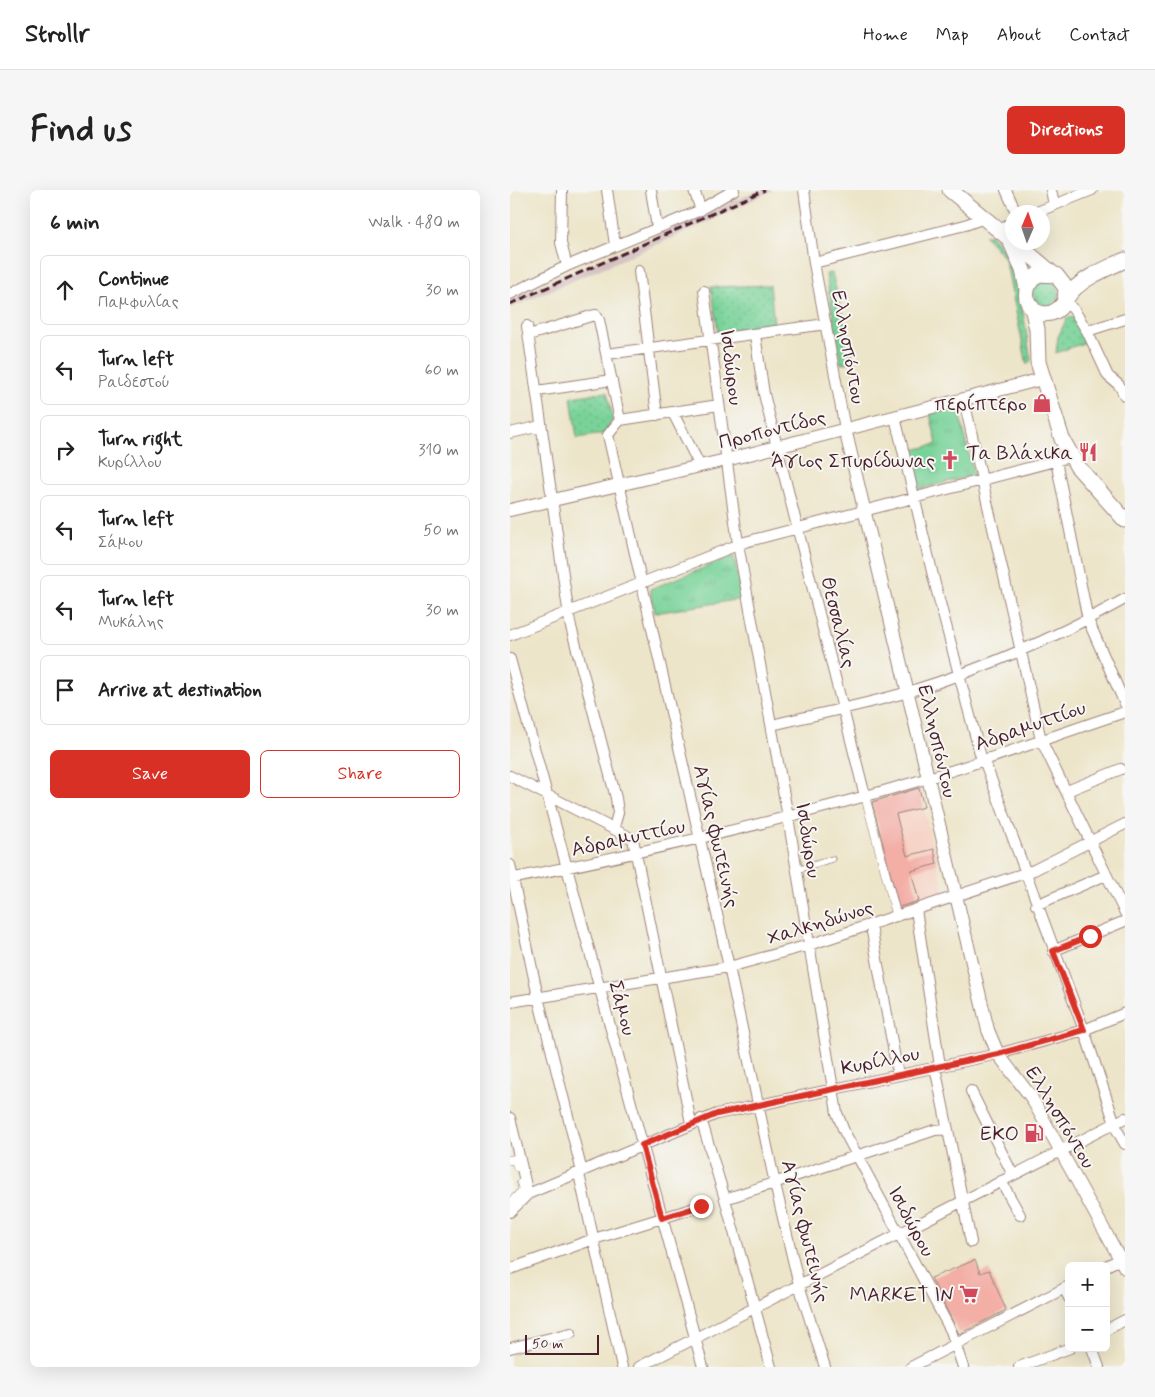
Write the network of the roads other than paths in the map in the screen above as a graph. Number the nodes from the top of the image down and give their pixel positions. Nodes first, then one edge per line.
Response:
1 (562, 190) edge
2 (607, 190) edge
3 (651, 190) edge
4 (694, 190) edge
5 (734, 190) edge
6 (804, 190) edge
7 (950, 190) edge
8 (1006, 190) edge
9 (1052, 190) edge
10 (1092, 190) edge
11 (1013, 205) edge
12 (1054, 205) junction
13 (1050, 207) edge
14 (701, 210) junction
15 (984, 218) junction
16 (657, 228) junction
17 (1005, 236) edge
18 (615, 245) junction
19 (1014, 250) edge
20 (1023, 250) edge
21 (1125, 260) edge
22 (814, 263) junction
23 (567, 266) junction
24 (1102, 270) junction
25 (639, 271) dead end
26 (1056, 276) junction
27 (1026, 289) junction
28 (704, 291) dead end
29 (510, 294) edge
30 (1061, 306) junction
31 (1032, 307) junction
32 (1125, 319) edge
33 (826, 324) junction
34 (1087, 331) junction
35 (755, 335) junction
36 (711, 341) junction
37 (1037, 348) junction
38 (648, 349) junction
39 (606, 354) junction
40 (1042, 378) junction
41 (612, 380) junction
42 (1120, 380) edge
43 (536, 391) junction
44 (1125, 396) edge
45 (964, 400) junction
46 (719, 405) junction
47 (673, 413) junction
48 (657, 415) junction
49 (895, 416) junction
50 (620, 420) junction
51 (541, 426) junction
52 (845, 429) junction
53 (510, 433) edge
54 (777, 447) junction
55 (1063, 459) junction
56 (726, 460) junction
57 (700, 466) junction
58 (982, 480) junction
59 (619, 485) junction
60 (916, 497) junction
61 (553, 500) junction
62 (510, 510) edge
63 (863, 511) junction
64 (1125, 520) edge
65 (796, 528) junction
66 (738, 544) junction
67 (642, 584) junction
68 (1125, 599) edge
69 (568, 612) junction
70 (1088, 620) junction
71 (510, 636) edge
72 (1020, 650) junction
73 (510, 659) edge
74 (960, 675) junction
75 (907, 692) junction
76 (1125, 704) edge
77 (843, 708) junction
78 (1125, 712) edge
79 (772, 725) junction
80 (1041, 740) junction
81 (983, 760) junction
82 (1121, 769) dead end
83 (510, 776) edge
84 (927, 778) junction
85 (1067, 792) junction
86 (546, 793) junction
87 (865, 796) junction
88 (788, 817) junction
89 (1125, 824) edge
90 (614, 827) junction
91 (700, 840) junction
92 (1091, 841) junction
93 (637, 854) junction
94 (832, 859) dead end
95 (510, 865) edge
96 (567, 868) junction
97 (796, 870) junction
98 (1025, 874) junction
99 (1106, 874) junction
100 (511, 879) edge
101 (956, 897) junction
102 (1036, 905) junction
103 (916, 910) junction
104 (1125, 914) edge
105 (897, 917) junction
106 (1125, 921) edge
107 (871, 926) junction
108 (809, 945) junction
109 (1053, 951) junction
110 (729, 967) junction
111 (663, 977) junction
112 (599, 987) junction
113 (538, 997) junction
114 (510, 1002) edge
115 (1125, 1013) edge
116 (1084, 1030) junction
117 (998, 1054) junction
118 (938, 1066) junction
119 (898, 1074) junction
120 (832, 1088) junction
121 (971, 1091) dead end
122 (759, 1104) junction
123 (510, 1118) edge
124 (1125, 1118) edge
125 (696, 1121) junction
126 (1115, 1123) junction
127 (947, 1129) junction
128 (1125, 1144) edge
129 (642, 1145) junction
130 (1062, 1150) junction
131 (514, 1152) edge
132 (857, 1156) junction
133 (510, 1160) edge
134 (580, 1173) junction
135 (1013, 1175) junction
136 (1001, 1181) junction
137 (775, 1184) junction
138 (528, 1194) junction
139 (725, 1199) junction
140 (962, 1201) junction
141 (510, 1203) edge
142 (701, 1206) dead end
143 (510, 1212) edge
144 (1020, 1215) dead end
145 (662, 1218) junction
146 (899, 1234) junction
147 (594, 1239) junction
148 (971, 1242) dead end
149 (1123, 1261) edge
150 (1110, 1265) edge
151 (510, 1269) edge
152 (800, 1284) junction
153 (1065, 1288) edge
154 (754, 1308) junction
155 (1125, 1320) edge
156 (1110, 1328) edge
157 (571, 1333) dead end
158 (695, 1338) junction
159 (957, 1343) junction
160 (510, 1348) edge
161 (1065, 1350) edge
162 (1093, 1352) edge
163 (622, 1367) edge
164 (639, 1367) edge
165 (703, 1367) edge
166 (770, 1367) edge
167 (825, 1367) edge
168 (911, 1367) edge
169 (963, 1367) edge
170 (1019, 1367) edge
171 (1099, 1367) edge

1 - 23 street
2 - 18 street
3 - 16 street
4 - 14 street
5 - 14 street
6 - 22 street, Ελλησπόντου
7 - 15 main road
8 - 11 street
9 - 12 street
10 - 12 street
12 - 13 street
14 - 16 street
15 - 17 main road
15 - 22 street
16 - 18 street
18 - 23 street
19 - 27 main road
20 - 26 main road
21 - 24 main road
22 - 33 street, Ελλησπόντου
23 - 29 street
24 - 26 main road
24 - 30 main road
25 - 38 street
26 - 27 main road
26 - 30 main road
27 - 31 main road
28 - 36 street, Ισιδώρου
30 - 31 main road
30 - 34 street
30 - 37 main road
31 - 37 main road
32 - 34 street
33 - 35 street
33 - 52 street, Ελλησπόντου
34 - 42 street
35 - 36 street
35 - 54 street, Θεσσαλίας
36 - 38 street
36 - 46 street, Ισιδώρου
37 - 40 main road
38 - 39 street
38 - 48 street
39 - 41 street
39 - 43 street
40 - 45 street, Προποντίδος
40 - 55 main road
41 - 43 street
41 - 50 street
42 - 44 street
43 - 51 street
45 - 49 street, Προποντίδος
45 - 58 street
46 - 47 street
46 - 56 street, Ισιδώρου
47 - 48 street
47 - 57 street
48 - 50 street
49 - 52 street, Προποντίδος
49 - 60 street
50 - 59 street, Αγίας Φωτεινής
51 - 53 street
51 - 61 street
52 - 54 street, Προποντίδος
52 - 63 street, Ελλησπόντου
54 - 56 street, Προποντίδος
54 - 65 street, Θεσσαλίας
55 - 58 street
55 - 64 main road
55 - 70 street
56 - 57 street, Προποντίδος
56 - 66 street, Ισιδώρου
57 - 59 street, Προποντίδος
58 - 60 street
58 - 72 street
59 - 61 street, Προποντίδος
59 - 67 street, Αγίας Φωτεινής
60 - 63 street
60 - 74 street
61 - 62 street, Προποντίδος
61 - 69 street
63 - 65 street
63 - 75 street, Ελλησπόντου
65 - 66 street
65 - 77 street, Θεσσαλίας
66 - 67 street
66 - 79 street, Ισιδώρου
67 - 69 street
67 - 91 street, Αγίας Φωτεινής
68 - 70 street
69 - 71 street
69 - 90 street
70 - 72 street
70 - 76 street
72 - 74 street
72 - 80 street
73 - 86 street, Σάμου
74 - 75 street
74 - 81 street
75 - 77 street
75 - 84 street, Ελλησπόντου
77 - 79 street
77 - 87 street, Θεσσαλίας
78 - 80 street, Αδραμυττίου
79 - 88 street, Ισιδώρου
80 - 81 street, Αδραμυττίου
80 - 85 street
81 - 84 street, Αδραμυττίου
81 - 98 street
82 - 85 street
83 - 86 street
84 - 87 street, Αδραμυττίου
84 - 101 street, Ελλησπόντου
85 - 92 street
86 - 90 street
86 - 96 street, Σάμου
87 - 88 street, Αδραμυττίου
87 - 105 street, Θεσσαλίας
88 - 91 street, Αδραμυττίου
88 - 97 street, Ισιδώρου
89 - 92 street, Χαλκηδώνος
90 - 93 street
91 - 93 street, Αδραμυττίου
91 - 110 street, Αγίας Φωτεινής
92 - 98 street, Χαλκηδώνος
92 - 99 street
93 - 96 street, Αδραμυττίου
93 - 111 street
94 - 97 lane
95 - 100 street
96 - 100 street, Αδραμυττίου
96 - 112 street, Σάμου
97 - 108 street, Ισιδώρου
98 - 101 street, Χαλκηδώνος
98 - 102 street
99 - 102 street
99 - 104 street
100 - 113 street
101 - 103 street, Χαλκηδώνος
101 - 117 street, Ελλησπόντου
102 - 109 street
103 - 105 street, Χαλκηδώνος
103 - 118 street
105 - 107 street, Χαλκηδώνος
106 - 109 street
107 - 108 street, Χαλκηδώνος
107 - 119 street
108 - 110 street, Χαλκηδώνος
108 - 120 street, Ισιδώρου
109 - 116 street
110 - 111 street, Χαλκηδώνος
110 - 122 street, Αγίας Φωτεινής
111 - 112 street, Χαλκηδώνος
111 - 125 street
112 - 113 street, Χαλκηδώνος
112 - 129 street, Σάμου
113 - 114 street, Χαλκηδώνος
113 - 134 street
115 - 116 street, Κυρίλλου
116 - 117 street, Κυρίλλου
116 - 126 street
117 - 118 street, Κυρίλλου
117 - 130 street, Ελλησπόντου
118 - 119 street, Κυρίλλου
118 - 127 street
119 - 120 street, Κυρίλλου
120 - 122 street, Κυρίλλου
120 - 132 street, Ισιδώρου
121 - 135 street
122 - 125 street, Κυρίλλου
122 - 137 street, Αγίας Φωτεινής
123 - 131 street
124 - 126 street
125 - 129 street, Κυρίλλου
125 - 139 street
126 - 128 street
126 - 130 street
127 - 132 street
127 - 140 street
129 - 134 street, Κυρίλλου
129 - 145 street, Σάμου
130 - 135 street
130 - 149 street, Ελλησπόντου
131 - 138 street
132 - 137 street
132 - 146 street, Ισιδώρου
133 - 141 street
134 - 138 street, Κυρίλλου
134 - 147 street
135 - 136 street
136 - 140 street
136 - 144 street
137 - 139 street
137 - 152 street, Αγίας Φωτεινής
138 - 143 street, Κυρίλλου
139 - 154 street
140 - 146 street
140 - 148 street
142 - 145 street
145 - 147 street
145 - 158 street, Σάμου
146 - 152 street
146 - 159 street, Ισιδώρου
147 - 151 street
147 - 163 street
149 - 150 street
152 - 154 street
152 - 167 street, Αγίας Φωτεινής
153 - 159 street
154 - 158 street
154 - 166 street
155 - 156 street
157 - 160 street
158 - 164 street
158 - 165 street, Σάμου
159 - 168 street
159 - 169 street, Ισιδώρου
161 - 170 street
162 - 171 street

